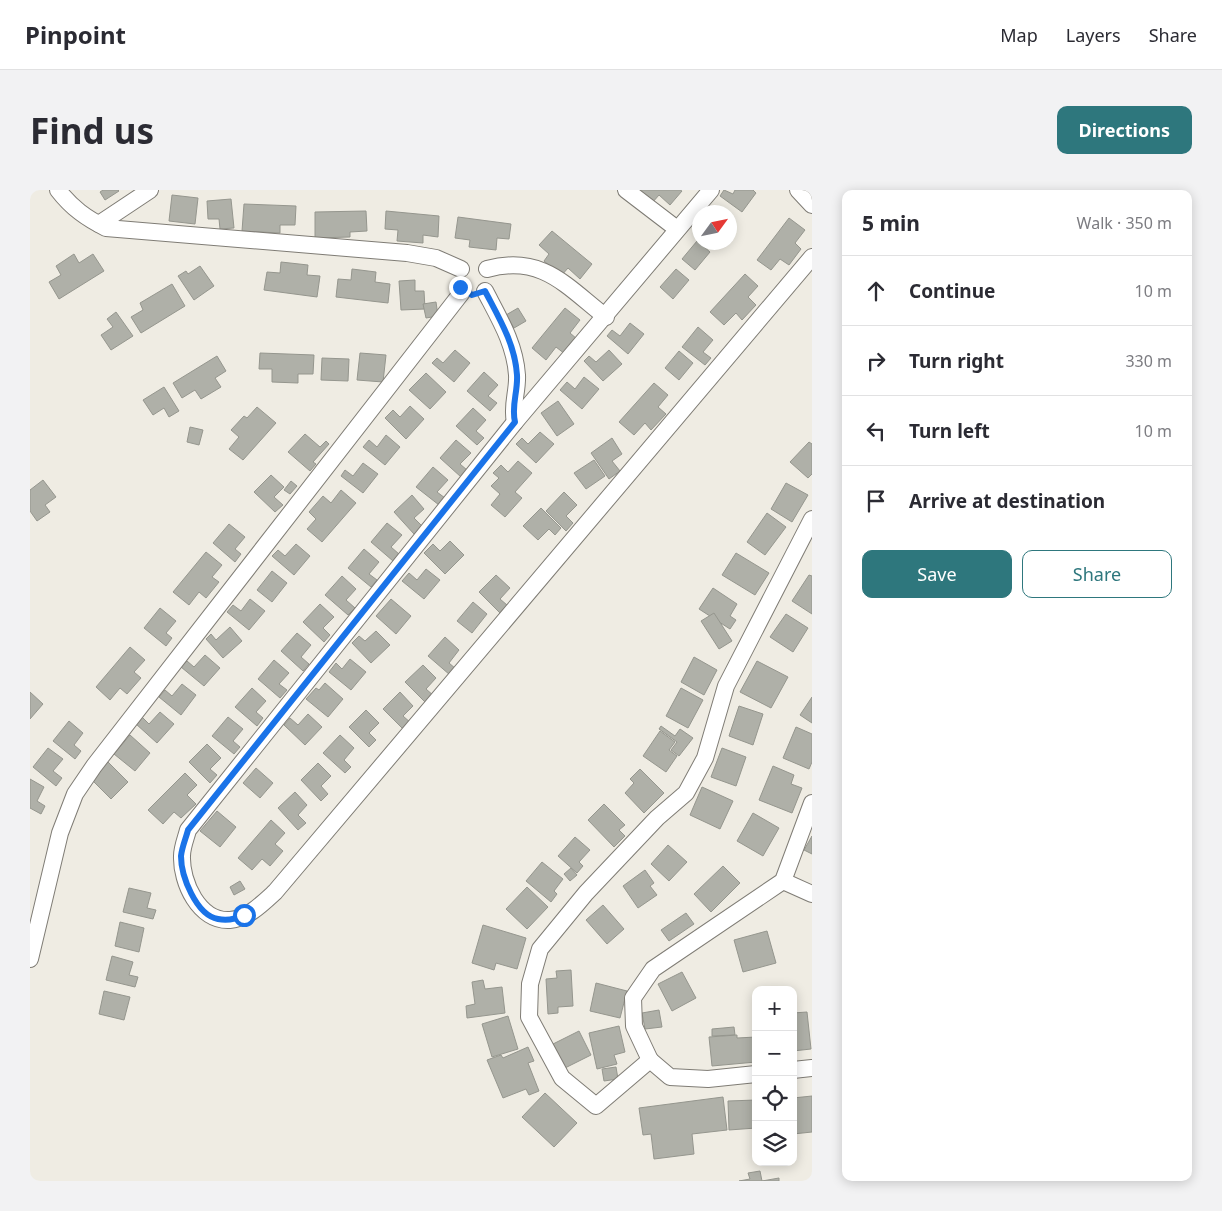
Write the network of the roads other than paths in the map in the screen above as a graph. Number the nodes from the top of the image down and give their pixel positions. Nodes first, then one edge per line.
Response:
1 (58, 190) edge
2 (150, 190) edge
3 (626, 190) edge
4 (711, 190) edge
5 (798, 190) edge
6 (812, 205) edge
7 (99, 224) junction
8 (677, 229) junction
9 (812, 257) edge
10 (461, 269) junction
11 (487, 269) junction
12 (463, 291) junction
13 (485, 291) junction
14 (606, 317) junction
15 (515, 422) junction
16 (812, 519) edge
17 (812, 803) edge
18 (783, 880) junction
19 (812, 894) edge
20 (30, 959) edge
21 (650, 1060) junction
22 (812, 1068) edge
23 (797, 1070) edge
24 (752, 1074) edge

1 - 7 street
2 - 7 street
3 - 8 street
4 - 8 street
5 - 6 street
7 - 10 street
8 - 14 street
9 - 15 street
10 - 11 street
10 - 12 street
11 - 13 street
11 - 14 street
12 - 13 street
12 - 20 street
13 - 15 street
14 - 15 street
16 - 21 street
17 - 18 street
18 - 19 street
18 - 21 street
21 - 24 street
22 - 23 street

